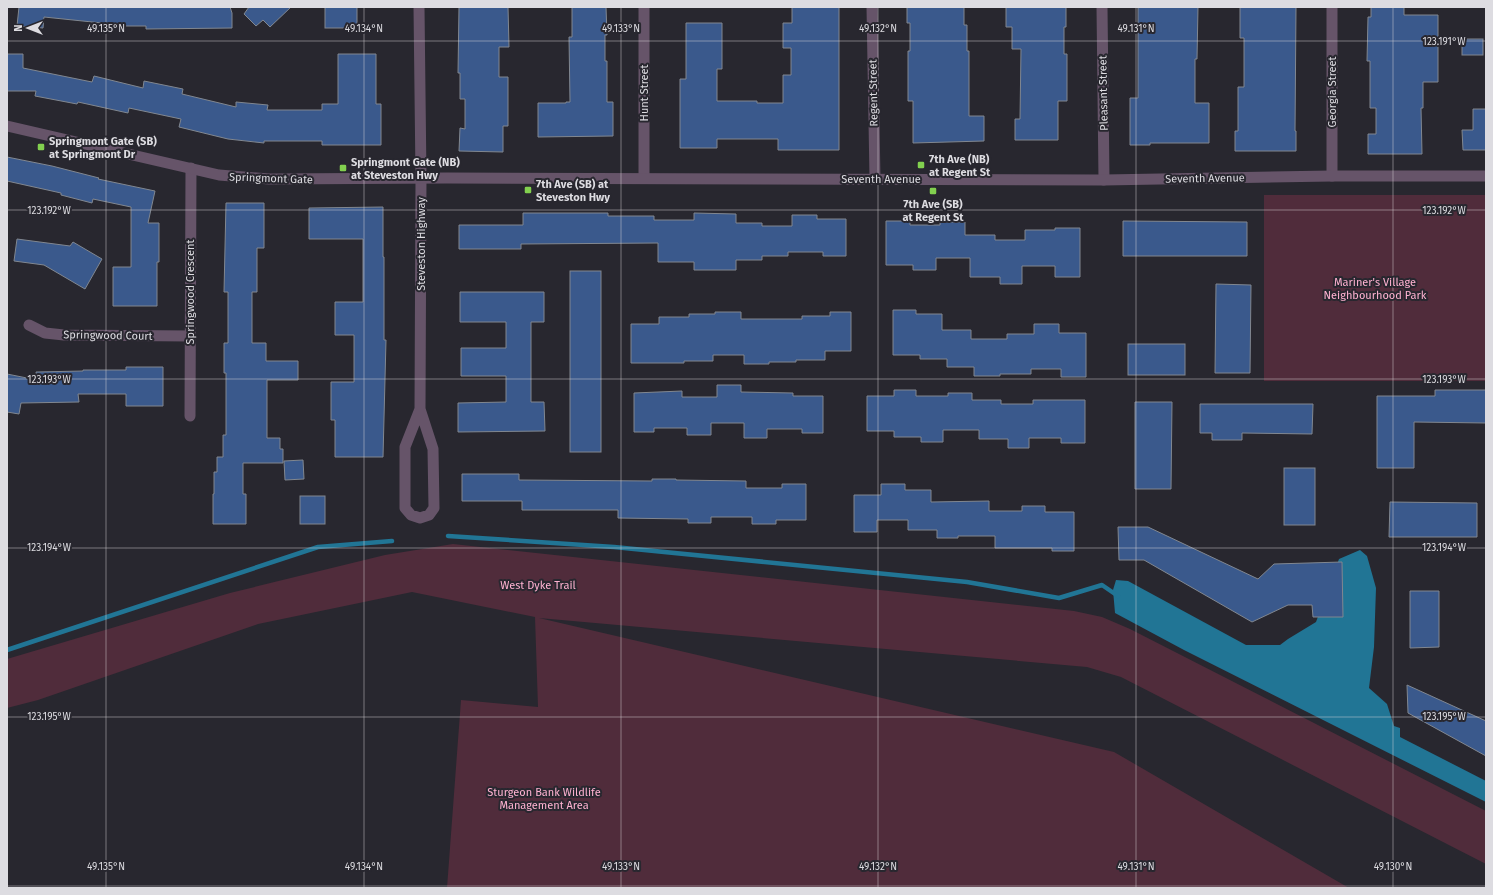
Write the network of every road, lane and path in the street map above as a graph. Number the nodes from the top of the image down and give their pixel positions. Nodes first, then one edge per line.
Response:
1 (420, 7) edge
2 (644, 7) edge
3 (872, 7) edge
4 (1102, 7) edge
5 (1332, 7) edge
6 (7, 126) edge
7 (191, 168) junction
8 (1332, 176) junction
9 (1486, 176) edge
10 (421, 178) junction
11 (644, 178) junction
12 (875, 179) junction
13 (1104, 180) junction
14 (29, 324) dead end
15 (190, 336) junction
16 (420, 410) junction
17 (190, 416) dead end

1 - 10 street, Steveston Highway
2 - 11 street, Hunt Street
3 - 12 street, Regent Street
4 - 13 street, Pleasant Street
5 - 8 street, Georgia Street
6 - 7 street, Springmont Gate
7 - 10 street, Springmont Gate
7 - 15 street, Springwood Crescent
8 - 9 street, Seventh Avenue
8 - 13 street, Seventh Avenue
10 - 11 street, Seventh Avenue
10 - 16 street, Steveston Highway
11 - 12 street, Seventh Avenue
12 - 13 street, Seventh Avenue
14 - 15 street, Springwood Court
15 - 17 street, Springwood Crescent
16 - 16 street, Steveston Highway

